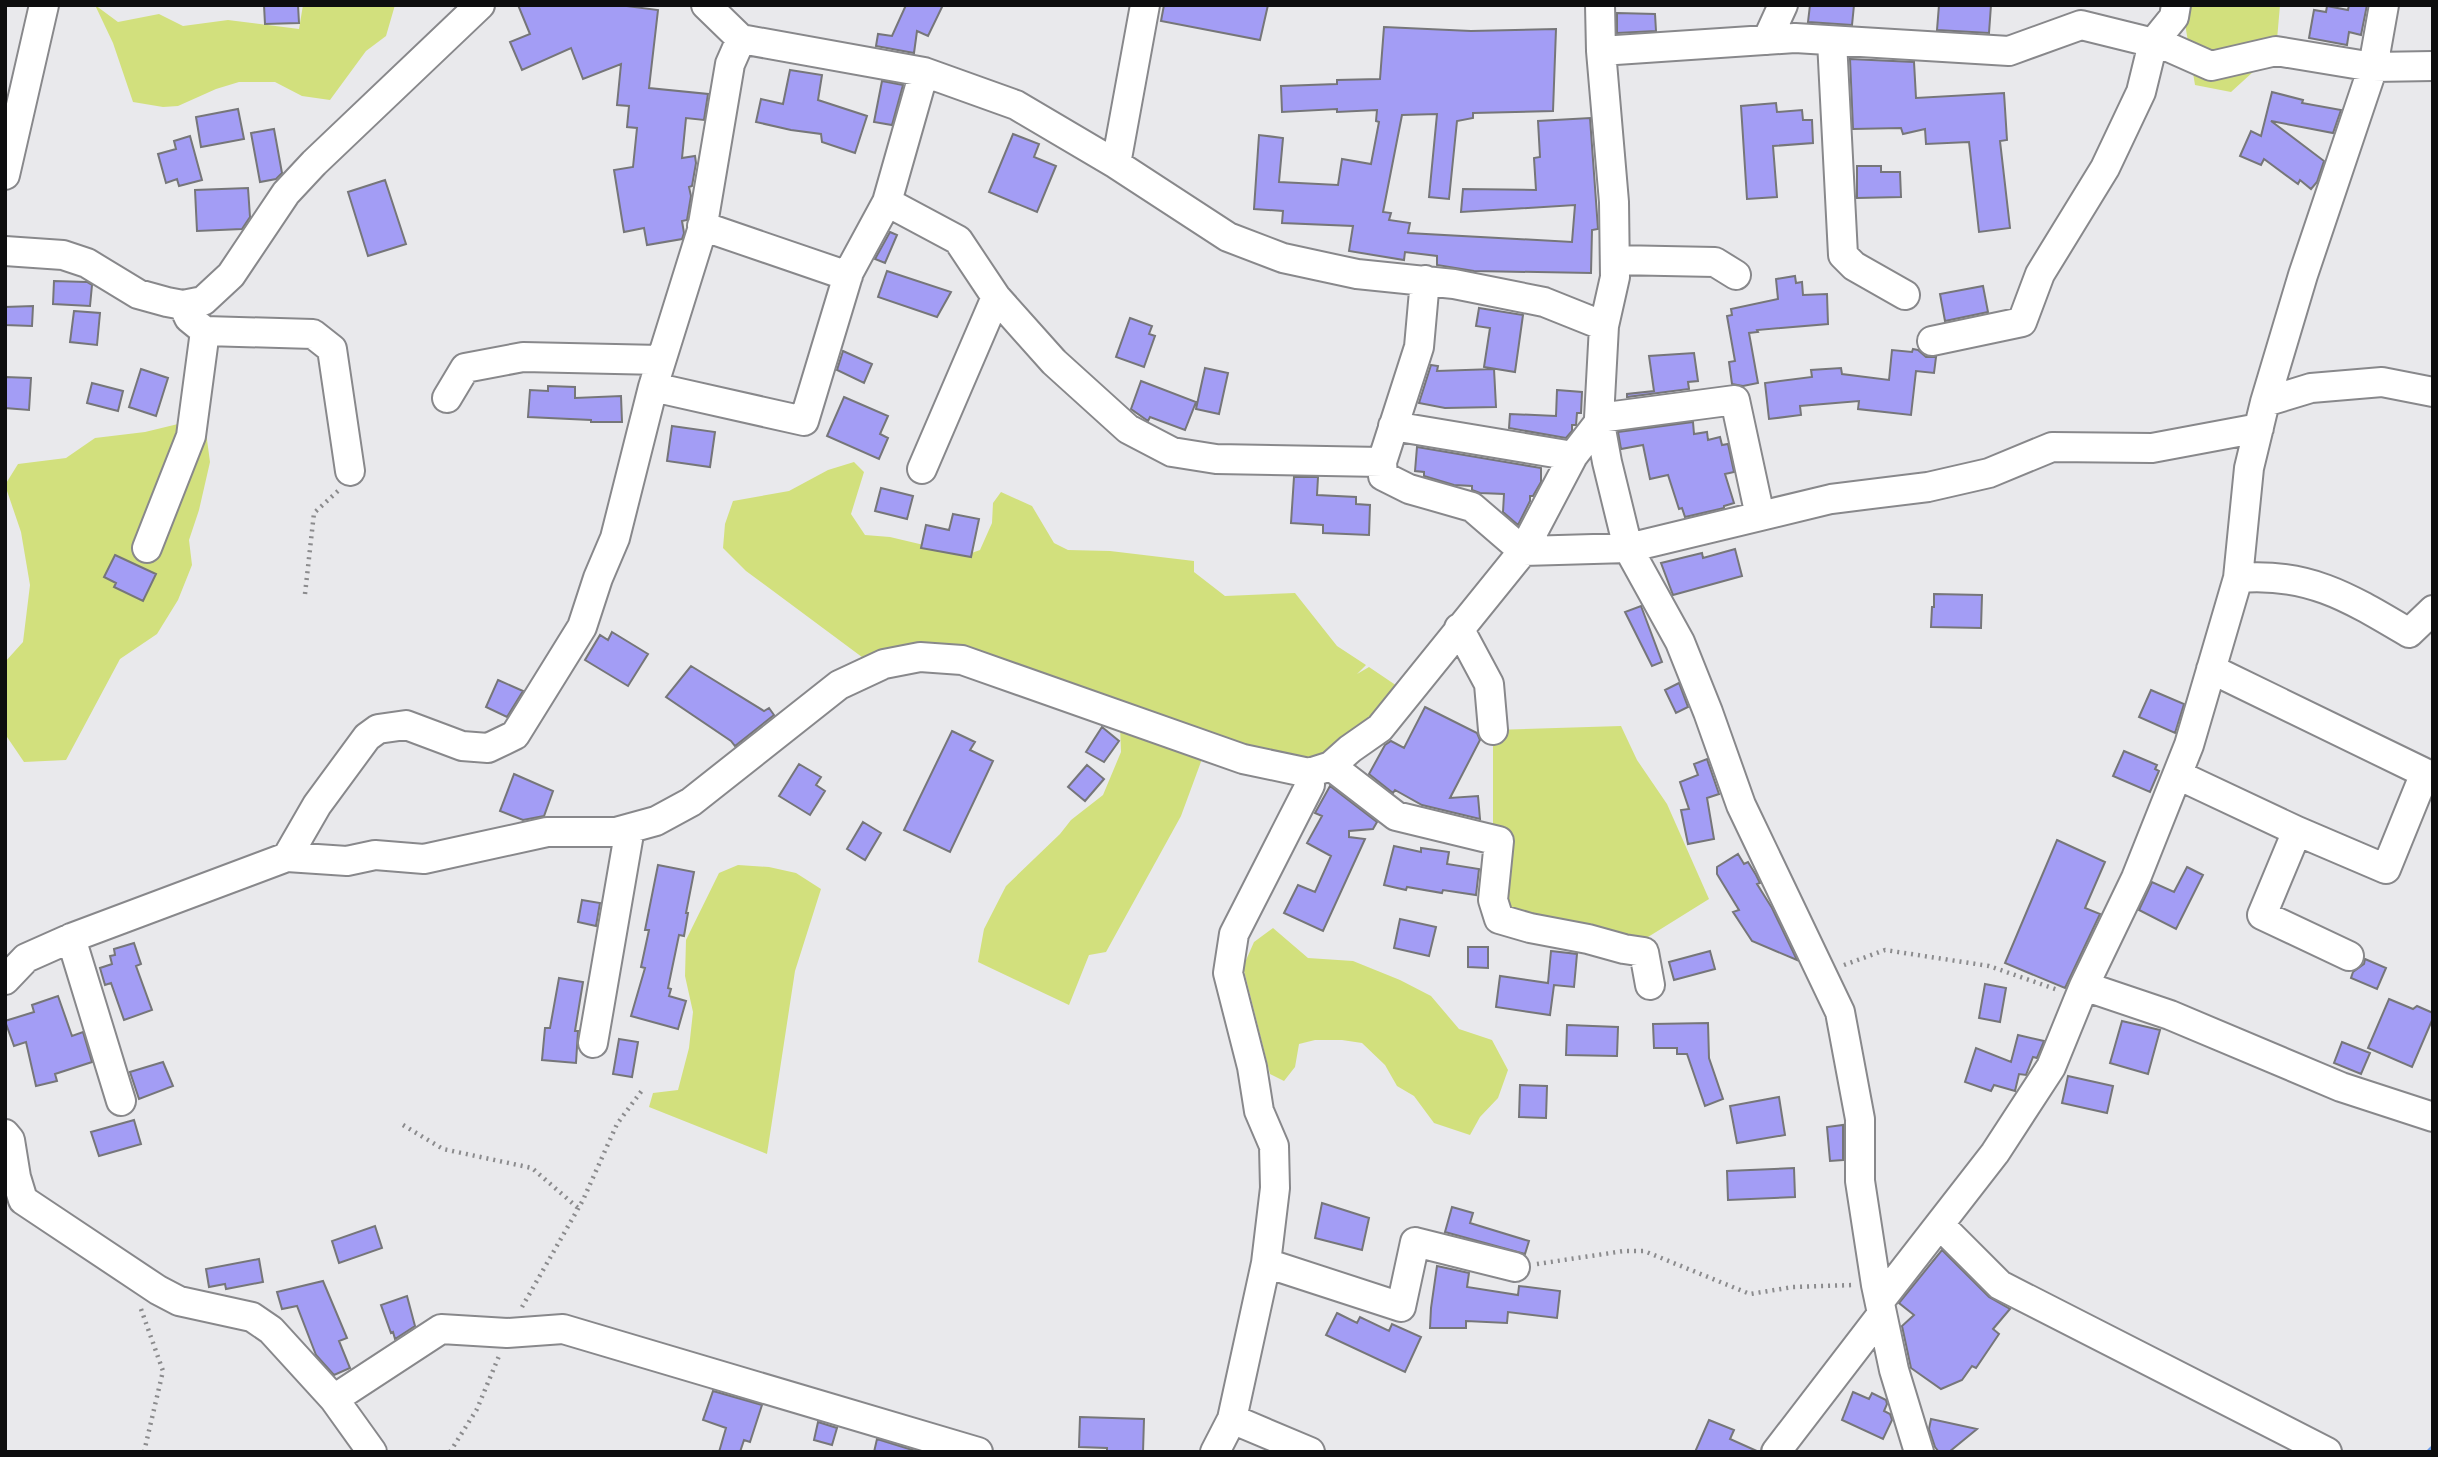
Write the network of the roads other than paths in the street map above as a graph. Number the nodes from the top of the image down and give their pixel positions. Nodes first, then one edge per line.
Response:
1 (44, 5) edge
2 (480, 5) edge
3 (706, 5) edge
4 (1144, 5) edge
5 (1600, 5) edge
6 (1783, 5) edge
7 (2176, 5) edge
8 (2384, 5) edge
9 (741, 39) junction
10 (1767, 40) junction
11 (1832, 41) junction
12 (2153, 43) junction
13 (1601, 51) junction
14 (2433, 66) edge
15 (2373, 67) junction
16 (924, 72) junction
17 (1116, 164) junction
18 (5, 174) edge
19 (887, 202) junction
20 (702, 226) junction
21 (5, 251) edge
22 (1615, 260) junction
23 (1736, 275) dead end
24 (848, 276) junction
25 (1425, 280) junction
26 (1905, 295) dead end
27 (996, 297) junction
28 (183, 305) junction
29 (1604, 326) junction
30 (205, 331) junction
31 (1932, 341) dead end
32 (661, 360) junction
33 (653, 387) junction
34 (2433, 392) edge
35 (447, 398) dead end
36 (2262, 415) junction
37 (1600, 419) junction
38 (1393, 426) junction
39 (1573, 456) junction
40 (1382, 462) junction
41 (922, 468) dead end
42 (350, 471) road end
43 (1760, 516) junction
44 (147, 548) dead end
45 (1628, 548) junction
46 (1523, 551) junction
47 (2238, 578) junction
48 (2433, 610) edge
49 (1460, 628) junction
50 (2211, 669) junction
51 (1493, 730) dead end
52 (1320, 770) junction
53 (2178, 775) junction
54 (630, 828) junction
55 (2297, 831) junction
56 (288, 857) junction
57 (71, 937) junction
58 (2349, 956) dead end
59 (5, 980) edge
60 (1650, 985) dead end
61 (2081, 992) junction
62 (593, 1043) dead end
63 (121, 1101) dead end
64 (2433, 1117) edge
65 (5, 1134) edge
66 (1940, 1225) junction
67 (1266, 1263) junction
68 (1515, 1267) road end
69 (1879, 1300) junction
70 (334, 1399) junction
71 (1231, 1419) junction
72 (372, 1452) edge
73 (978, 1452) edge
74 (1215, 1452) edge
75 (1310, 1452) edge
76 (1776, 1452) edge
77 (1919, 1452) edge
78 (2327, 1452) edge

1 - 18 street
2 - 28 street
3 - 9 street
4 - 17 street
5 - 13 street
6 - 10 street
7 - 12 street
8 - 15 street
9 - 16 street
9 - 20 street
10 - 11 street
10 - 13 street
11 - 12 street
11 - 26 street
12 - 15 street
12 - 31 street
13 - 22 street
14 - 15 street
15 - 36 street
16 - 17 street
16 - 19 street
17 - 25 street
19 - 24 street
19 - 27 street
20 - 24 street
20 - 32 street
21 - 28 street
22 - 23 street
22 - 29 street
24 - 33 street
25 - 29 street
25 - 38 street
27 - 40 street
27 - 41 street
28 - 30 street
29 - 37 street
30 - 42 street
30 - 44 street
32 - 33 street
32 - 35 street
33 - 56 street
34 - 36 street
36 - 43 street
36 - 47 street
37 - 39 street
37 - 43 street
37 - 45 street
38 - 39 street
38 - 40 street
39 - 46 street
40 - 46 street
43 - 45 street
45 - 46 street
45 - 69 street
46 - 49 street
47 - 48 street
47 - 50 street
49 - 51 street
49 - 52 street
50 - 53 street
50 - 55 street
52 - 54 street
52 - 60 street
52 - 67 street
53 - 55 street
53 - 61 street
54 - 56 street
54 - 62 street
55 - 58 street
56 - 57 street
57 - 59 street
57 - 63 street
61 - 64 street
61 - 66 street
65 - 70 street
66 - 69 street
66 - 78 street
67 - 68 street
67 - 71 street
69 - 76 street
69 - 77 street
70 - 72 street
70 - 73 street
71 - 74 street
71 - 75 street

